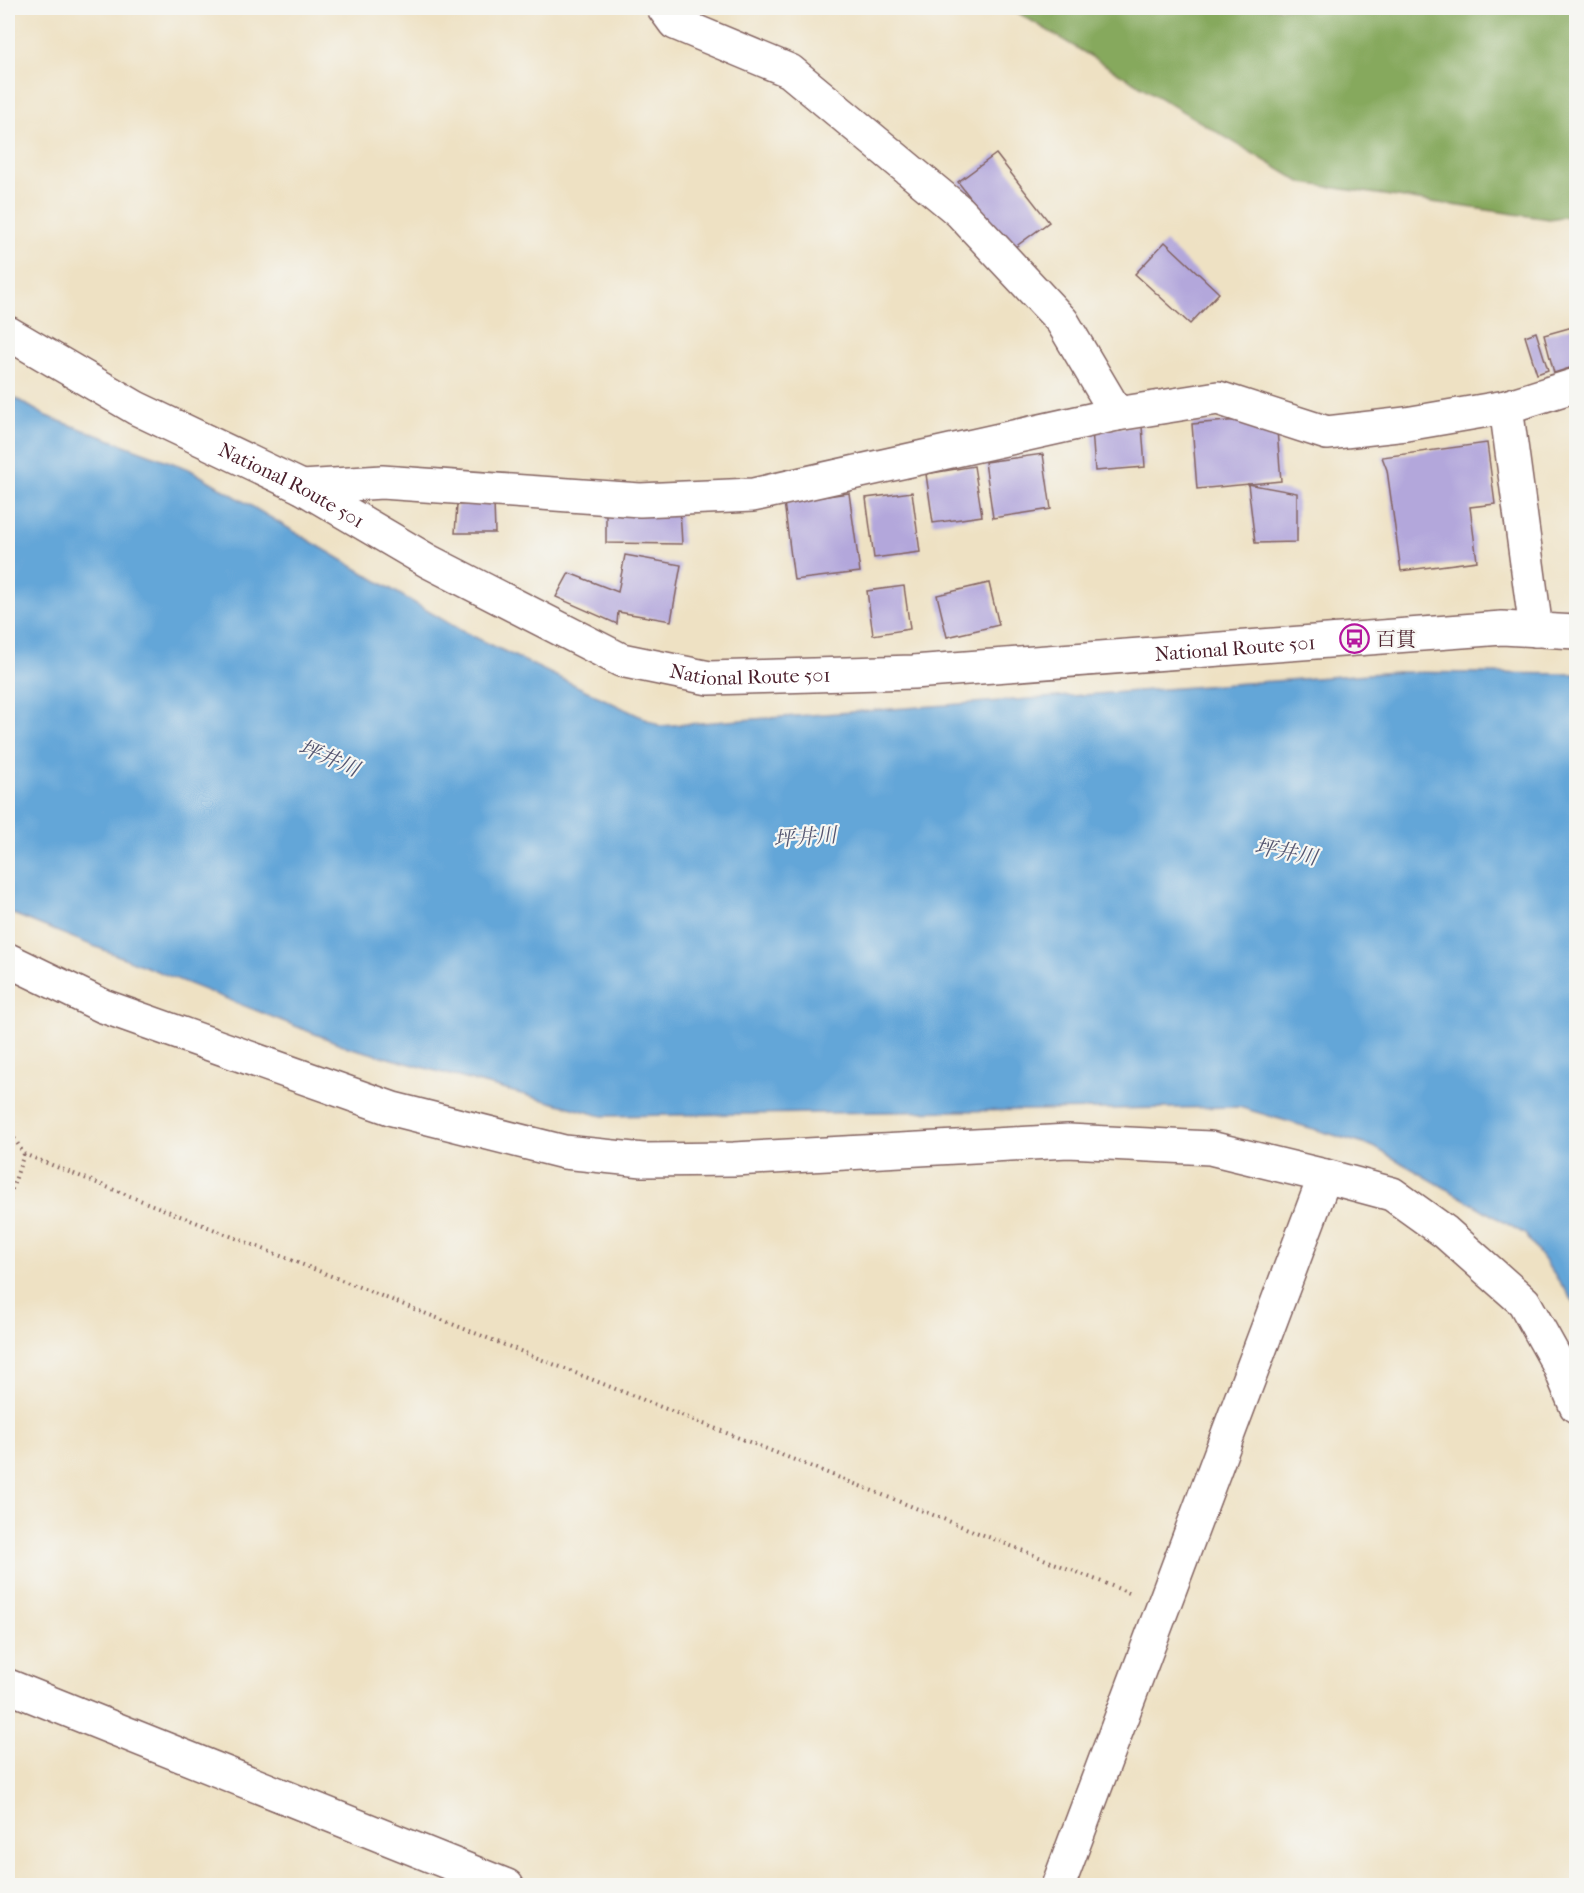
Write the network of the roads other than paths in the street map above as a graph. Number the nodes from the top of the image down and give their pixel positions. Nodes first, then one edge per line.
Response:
1 (664, 8) edge
2 (8, 333) edge
3 (1576, 385) edge
4 (1506, 407) junction
5 (1117, 414) junction
6 (302, 487) junction
7 (1536, 630) junction
8 (1576, 632) edge
9 (8, 960) edge
10 (1325, 1176) junction
11 (1576, 1406) edge
12 (8, 1686) edge
13 (507, 1886) edge
14 (1058, 1886) edge

1 - 5 main road
2 - 6 main road, National Route 501
3 - 4 main road
4 - 5 main road
4 - 7 main road
5 - 6 main road
6 - 7 main road, National Route 501
7 - 8 main road, National Route 501
9 - 10 main road
10 - 11 main road
10 - 14 main road
12 - 13 main road

